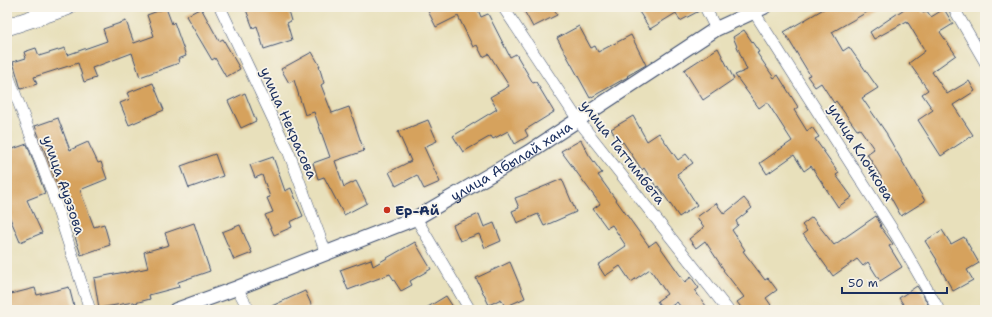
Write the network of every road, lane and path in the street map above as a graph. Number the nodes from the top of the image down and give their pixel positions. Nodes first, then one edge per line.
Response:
1 (67, 7) edge
2 (220, 7) edge
3 (503, 7) edge
4 (706, 7) edge
5 (953, 7) edge
6 (759, 10) edge
7 (7, 27) edge
8 (716, 29) junction
9 (985, 62) edge
10 (7, 72) edge
11 (578, 120) junction
12 (416, 218) junction
13 (326, 253) junction
14 (238, 288) junction
15 (90, 310) edge
16 (176, 310) edge
17 (249, 310) edge
18 (470, 310) edge
19 (728, 310) edge
20 (938, 310) edge

1 - 7 main road
2 - 13 street, улица Некрасова
3 - 11 street, улица Таттимбета
4 - 8 street
5 - 9 street
6 - 8 street, улица Абылай хана
6 - 20 street, улица Клочкова
8 - 11 street, улица Абылай хана
10 - 15 street, улица Ауэзова
11 - 12 street, улица Абылай хана
11 - 19 street, улица Таттимбета
12 - 13 street, улица Абылай хана
12 - 18 street
13 - 14 street, улица Абылай хана
14 - 16 street, улица Абылай хана
14 - 17 street

